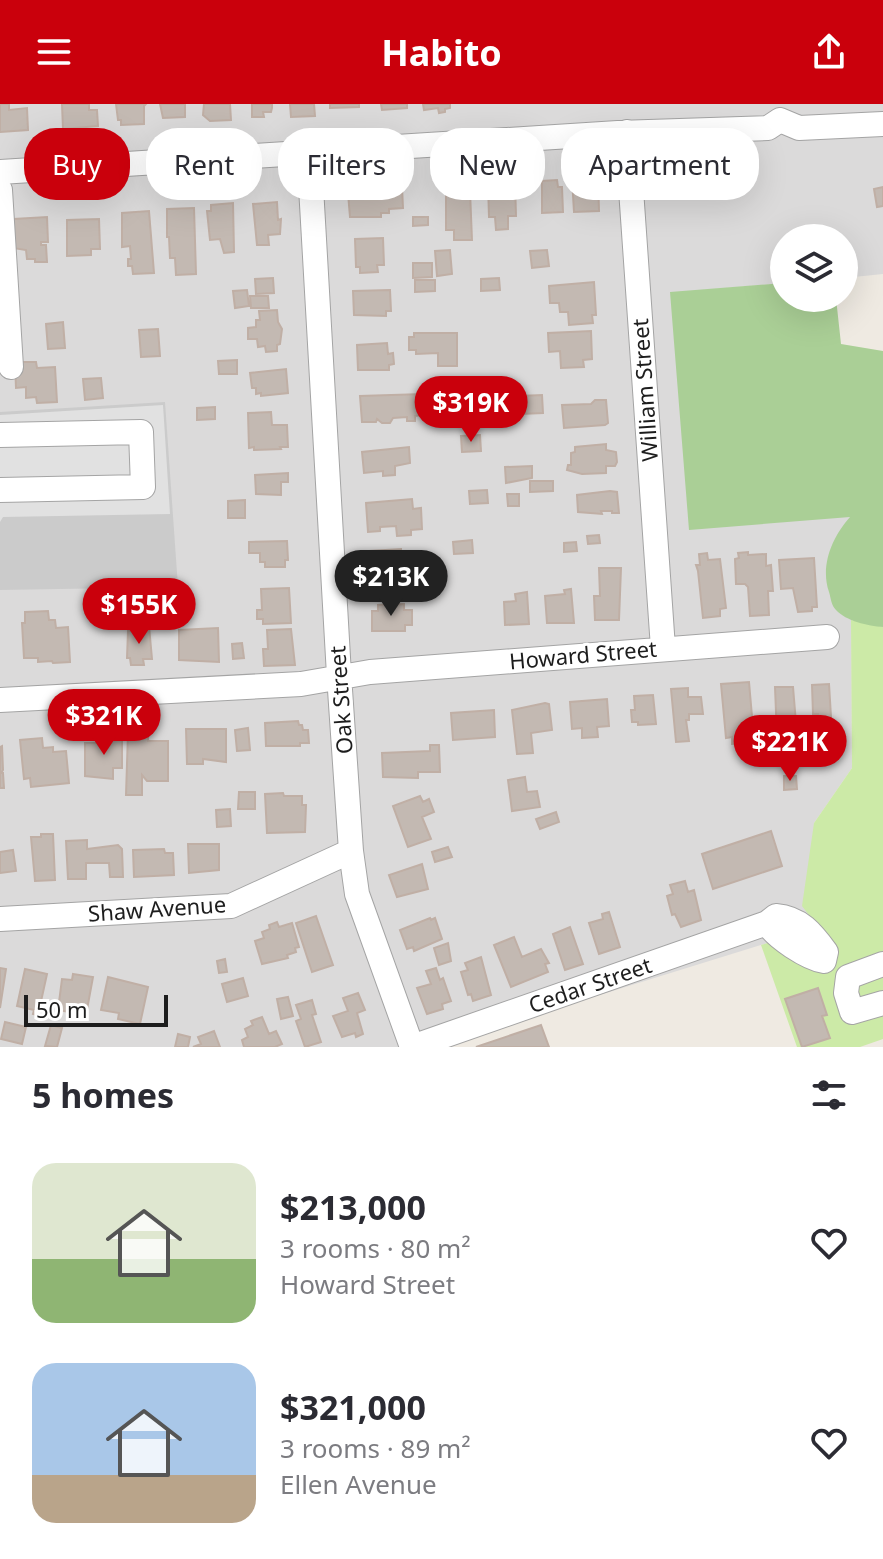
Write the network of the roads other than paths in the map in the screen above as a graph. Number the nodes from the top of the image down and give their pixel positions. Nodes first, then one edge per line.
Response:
1 (781, 112) edge
2 (883, 124) edge
3 (759, 128) edge
4 (561, 136) edge
5 (414, 145) edge
6 (278, 154) edge
7 (0, 172) edge
8 (0, 190) edge
9 (312, 200) edge
10 (632, 200) edge
11 (11, 367) dead end
12 (0, 435) edge
13 (0, 490) edge
14 (827, 637) dead end
15 (663, 648) junction
16 (339, 675) junction
17 (0, 700) edge
18 (351, 851) junction
19 (0, 919) edge
20 (883, 964) edge
21 (848, 977) junction
22 (883, 1003) edge
23 (412, 1047) edge

1 - 2 street
1 - 3 street
4 - 5 street
6 - 7 street
8 - 11 street
9 - 16 street, Oak Street
10 - 15 street, William Street
12 - 13 street
14 - 15 street, Howard Street
15 - 16 street, Howard Street
16 - 17 street, Howard Street
16 - 18 street, Oak Street
18 - 19 street, Shaw Avenue
18 - 23 street, Oak Street
20 - 21 street
21 - 22 street
21 - 23 street, Cedar Street

